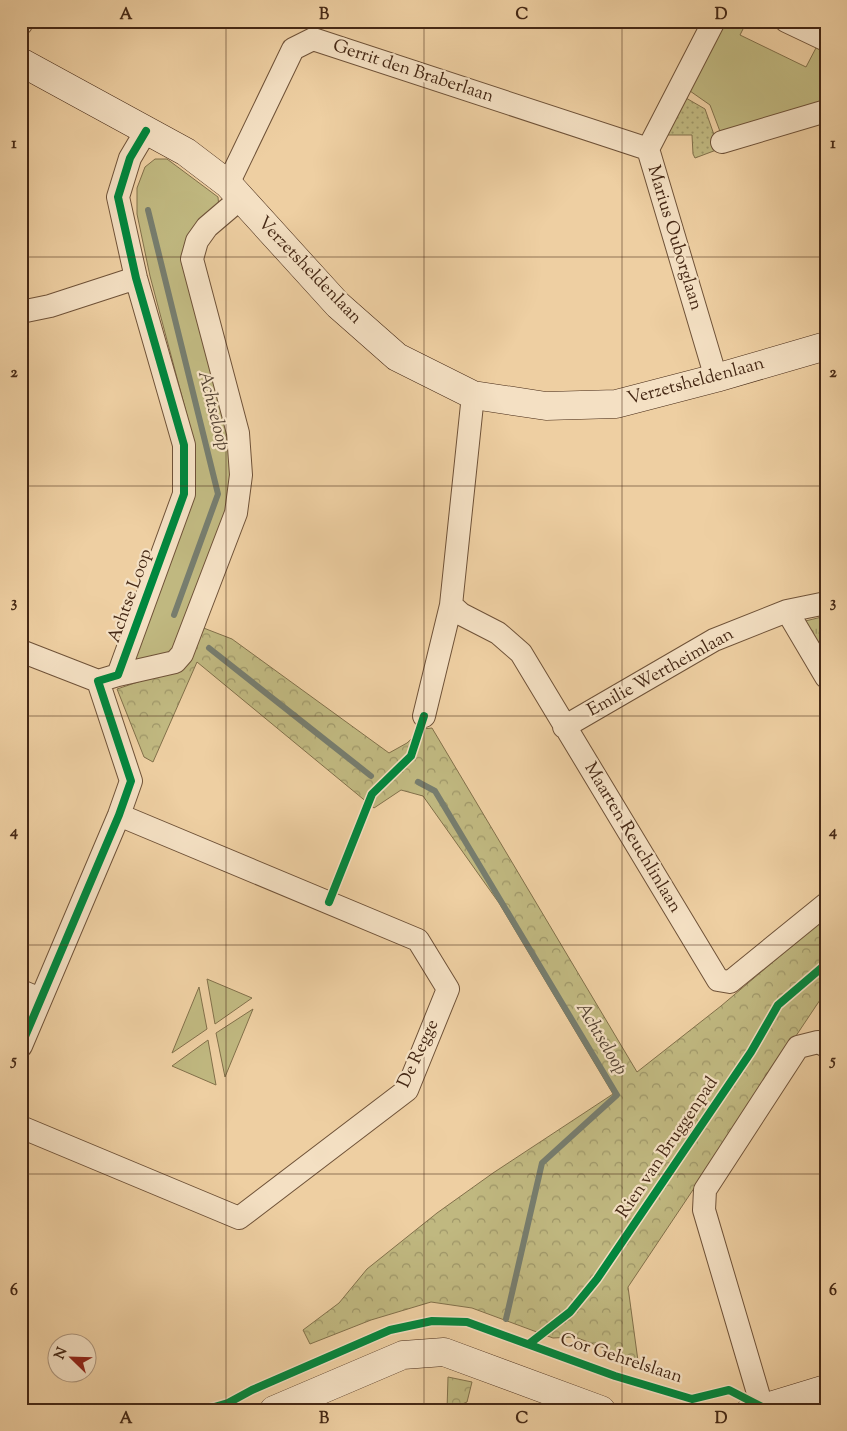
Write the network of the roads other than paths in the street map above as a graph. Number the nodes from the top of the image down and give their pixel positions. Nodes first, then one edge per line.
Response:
1 (714, 21) edge
2 (786, 21) edge
3 (826, 40) edge
4 (21, 62) edge
5 (826, 111) edge
6 (146, 131) junction
7 (722, 142) dead end
8 (648, 149) junction
9 (234, 191) junction
10 (136, 278) junction
11 (21, 312) edge
12 (826, 346) edge
13 (716, 378) junction
14 (473, 395) junction
15 (826, 603) edge
16 (451, 605) junction
17 (787, 611) junction
18 (21, 651) edge
19 (826, 677) edge
20 (108, 678) junction
21 (424, 716) dead end
22 (564, 727) junction
23 (119, 815) junction
24 (826, 904) edge
25 (31, 995) edge
26 (21, 1046) edge
27 (826, 1046) edge
28 (21, 1128) edge
29 (826, 1389) edge
30 (759, 1409) edge
31 (274, 1410) edge
32 (601, 1410) edge

1 - 8 street, Marius Ouborglaan
2 - 3 street
4 - 6 street, Verzetsheldenlaan
5 - 7 street
6 - 9 street, Verzetsheldenlaan
6 - 10 street, Achtse Loop
8 - 9 street, Gerrit den Braberlaan
8 - 13 street, Marius Ouborglaan
9 - 14 street, Verzetsheldenlaan
9 - 20 street
10 - 11 street
10 - 20 street, Achtse Loop
12 - 13 street, Verzetsheldenlaan
13 - 14 street, Verzetsheldenlaan
14 - 16 street
15 - 17 street, Emilie Wertheimlaan
16 - 21 street
16 - 22 street, Maarten Reuchlinlaan
17 - 19 street
17 - 22 street, Emilie Wertheimlaan
18 - 20 street
20 - 23 street
22 - 24 street, Maarten Reuchlinlaan
23 - 25 street
23 - 28 street, De Regge
25 - 26 street
27 - 30 street
29 - 30 street
31 - 32 street

